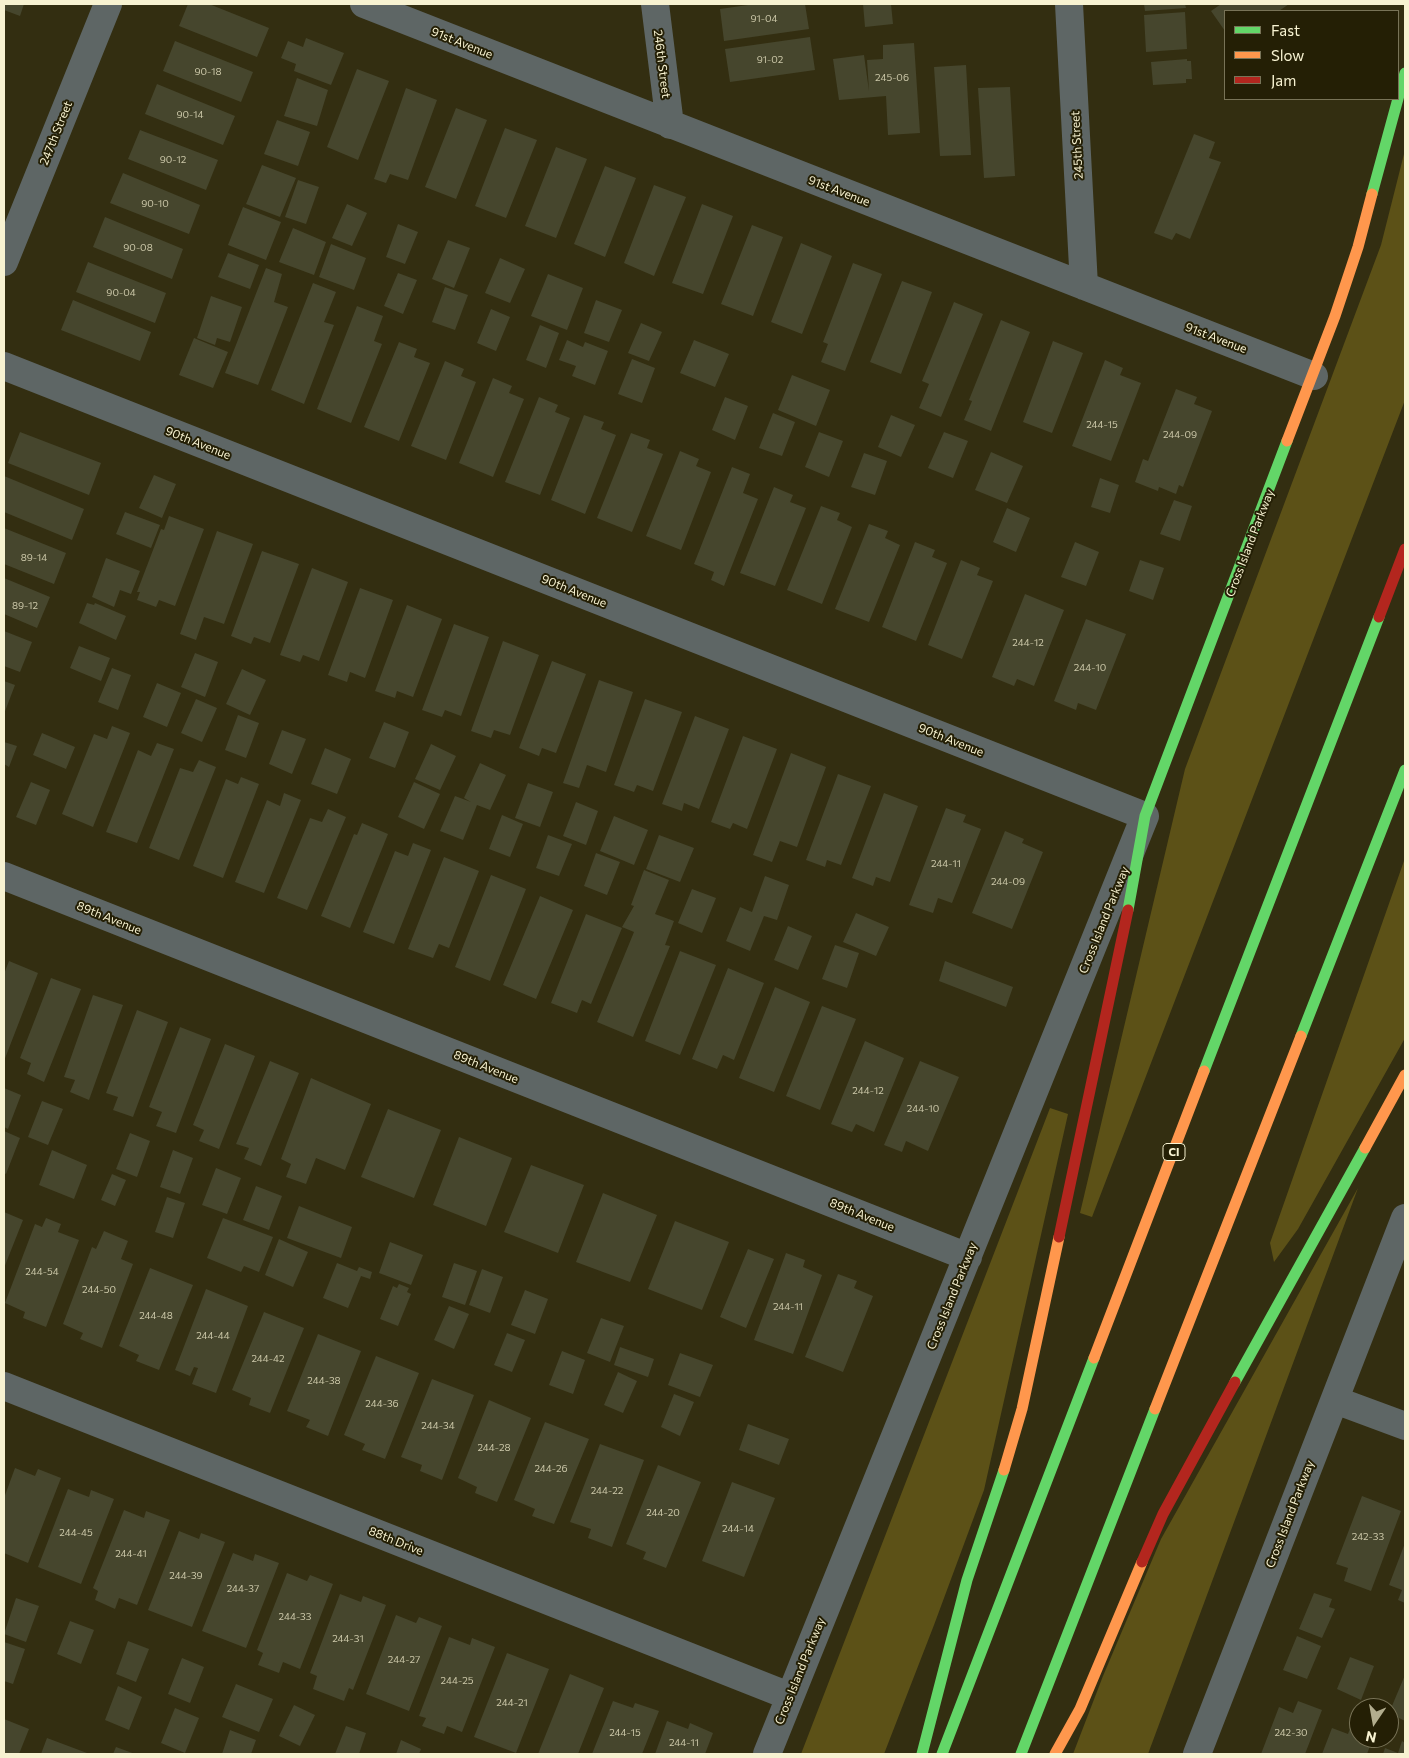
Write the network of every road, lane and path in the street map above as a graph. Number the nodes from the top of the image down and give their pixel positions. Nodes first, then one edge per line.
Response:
1 (108, 4) edge
2 (364, 4) edge
3 (655, 4) edge
4 (1069, 4) edge
5 (1405, 74) edge
6 (1399, 96) edge
7 (1398, 100) edge
8 (670, 125) junction
9 (4, 262) edge
10 (1084, 286) junction
11 (4, 366) edge
12 (1314, 376) junction
13 (1405, 549) edge
14 (1405, 770) edge
15 (1146, 816) junction
16 (4, 876) edge
17 (1405, 1075) edge
18 (1405, 1218) edge
19 (968, 1257) junction
20 (4, 1386) edge
21 (1335, 1400) junction
22 (1405, 1426) edge
23 (789, 1696) junction
24 (767, 1754) edge
25 (922, 1754) edge
26 (942, 1754) edge
27 (1021, 1754) edge
28 (1055, 1754) edge
29 (1197, 1754) edge

1 - 9 street, 247th Street
2 - 8 street, 91st Avenue
3 - 8 street, 246th Street
4 - 10 street, 245th Street
5 - 6 main road, Cross Island Parkway
7 - 12 main road, Cross Island Parkway
8 - 10 street, 91st Avenue
10 - 12 street, 91st Avenue
11 - 15 street, 90th Avenue
12 - 15 main road, Cross Island Parkway
13 - 26 main road, CI
14 - 27 main road
15 - 19 street, Cross Island Parkway
15 - 25 main road
16 - 19 street, 89th Avenue
17 - 28 main road
18 - 21 street, Cross Island Parkway
19 - 23 street, Cross Island Parkway
20 - 23 street, 88th Drive
21 - 22 street
21 - 29 street, Cross Island Parkway
23 - 24 street, Cross Island Parkway

